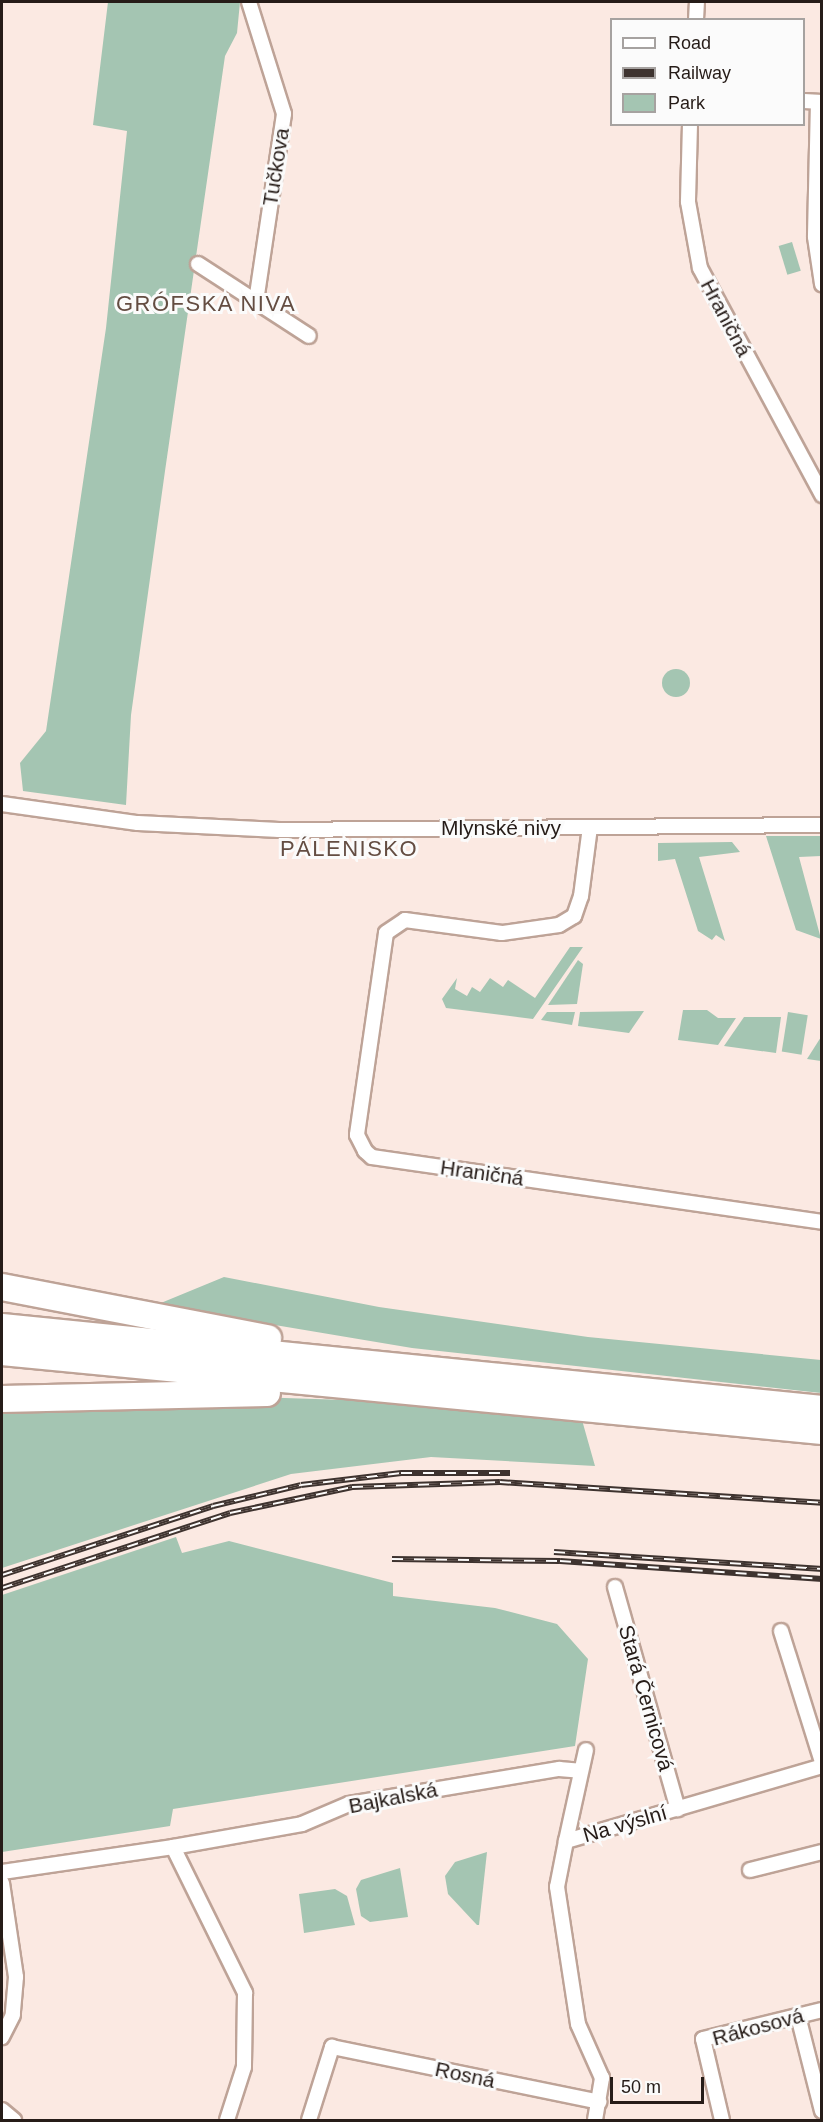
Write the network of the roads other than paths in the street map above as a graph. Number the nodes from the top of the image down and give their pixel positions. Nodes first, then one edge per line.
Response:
1 (249, 2) edge
2 (697, 2) edge
3 (696, 18) edge
4 (814, 102) edge
5 (690, 126) edge
6 (198, 264) dead end
7 (822, 284) edge
8 (256, 301) junction
9 (309, 336) dead end
10 (822, 495) edge
11 (2, 804) edge
12 (822, 825) edge
13 (590, 827) junction
14 (822, 1222) edge
15 (2, 1287) edge
16 (2, 1327) edge
17 (2, 1352) edge
18 (333, 1372) junction
19 (2, 1399) edge
20 (822, 1409) edge
21 (822, 1431) edge
22 (615, 1587) dead end
23 (781, 1632) dead end
24 (585, 1750) dead end
25 (822, 1764) edge
26 (580, 1771) junction
27 (678, 1809) junction
28 (566, 1840) junction
29 (173, 1847) junction
30 (822, 1852) edge
31 (750, 1870) dead end
32 (2, 1872) edge
33 (2, 1883) edge
34 (822, 2010) edge
35 (798, 2016) junction
36 (2, 2037) edge
37 (599, 2102) junction
38 (2, 2110) edge
39 (822, 2111) edge
40 (14, 2121) edge
41 (227, 2121) edge
42 (309, 2121) edge
43 (595, 2121) edge
44 (722, 2121) edge

1 - 8 street, Tučkova
2 - 3 street
4 - 7 street
5 - 10 street, Hraničná
6 - 8 street
8 - 9 street
11 - 13 street, Mlynské nivy
12 - 13 street, Mlynské nivy
13 - 14 street, Hraničná
15 - 18 highway
16 - 18 highway
17 - 18 highway
18 - 19 highway
18 - 20 highway
18 - 21 highway
22 - 27 street, Stará Černicová
23 - 25 street
24 - 26 street
25 - 27 street, Na výslní
26 - 28 street
26 - 29 street, Bajkalská
27 - 28 street, Na výslní
28 - 37 street, Na výslní
29 - 32 street, Bajkalská
29 - 41 street
30 - 31 street
33 - 36 street
34 - 35 street, Rákosová
35 - 39 street
35 - 44 street, Rákosová
37 - 42 street, Rosná
37 - 43 street, Na výslní
38 - 40 street

